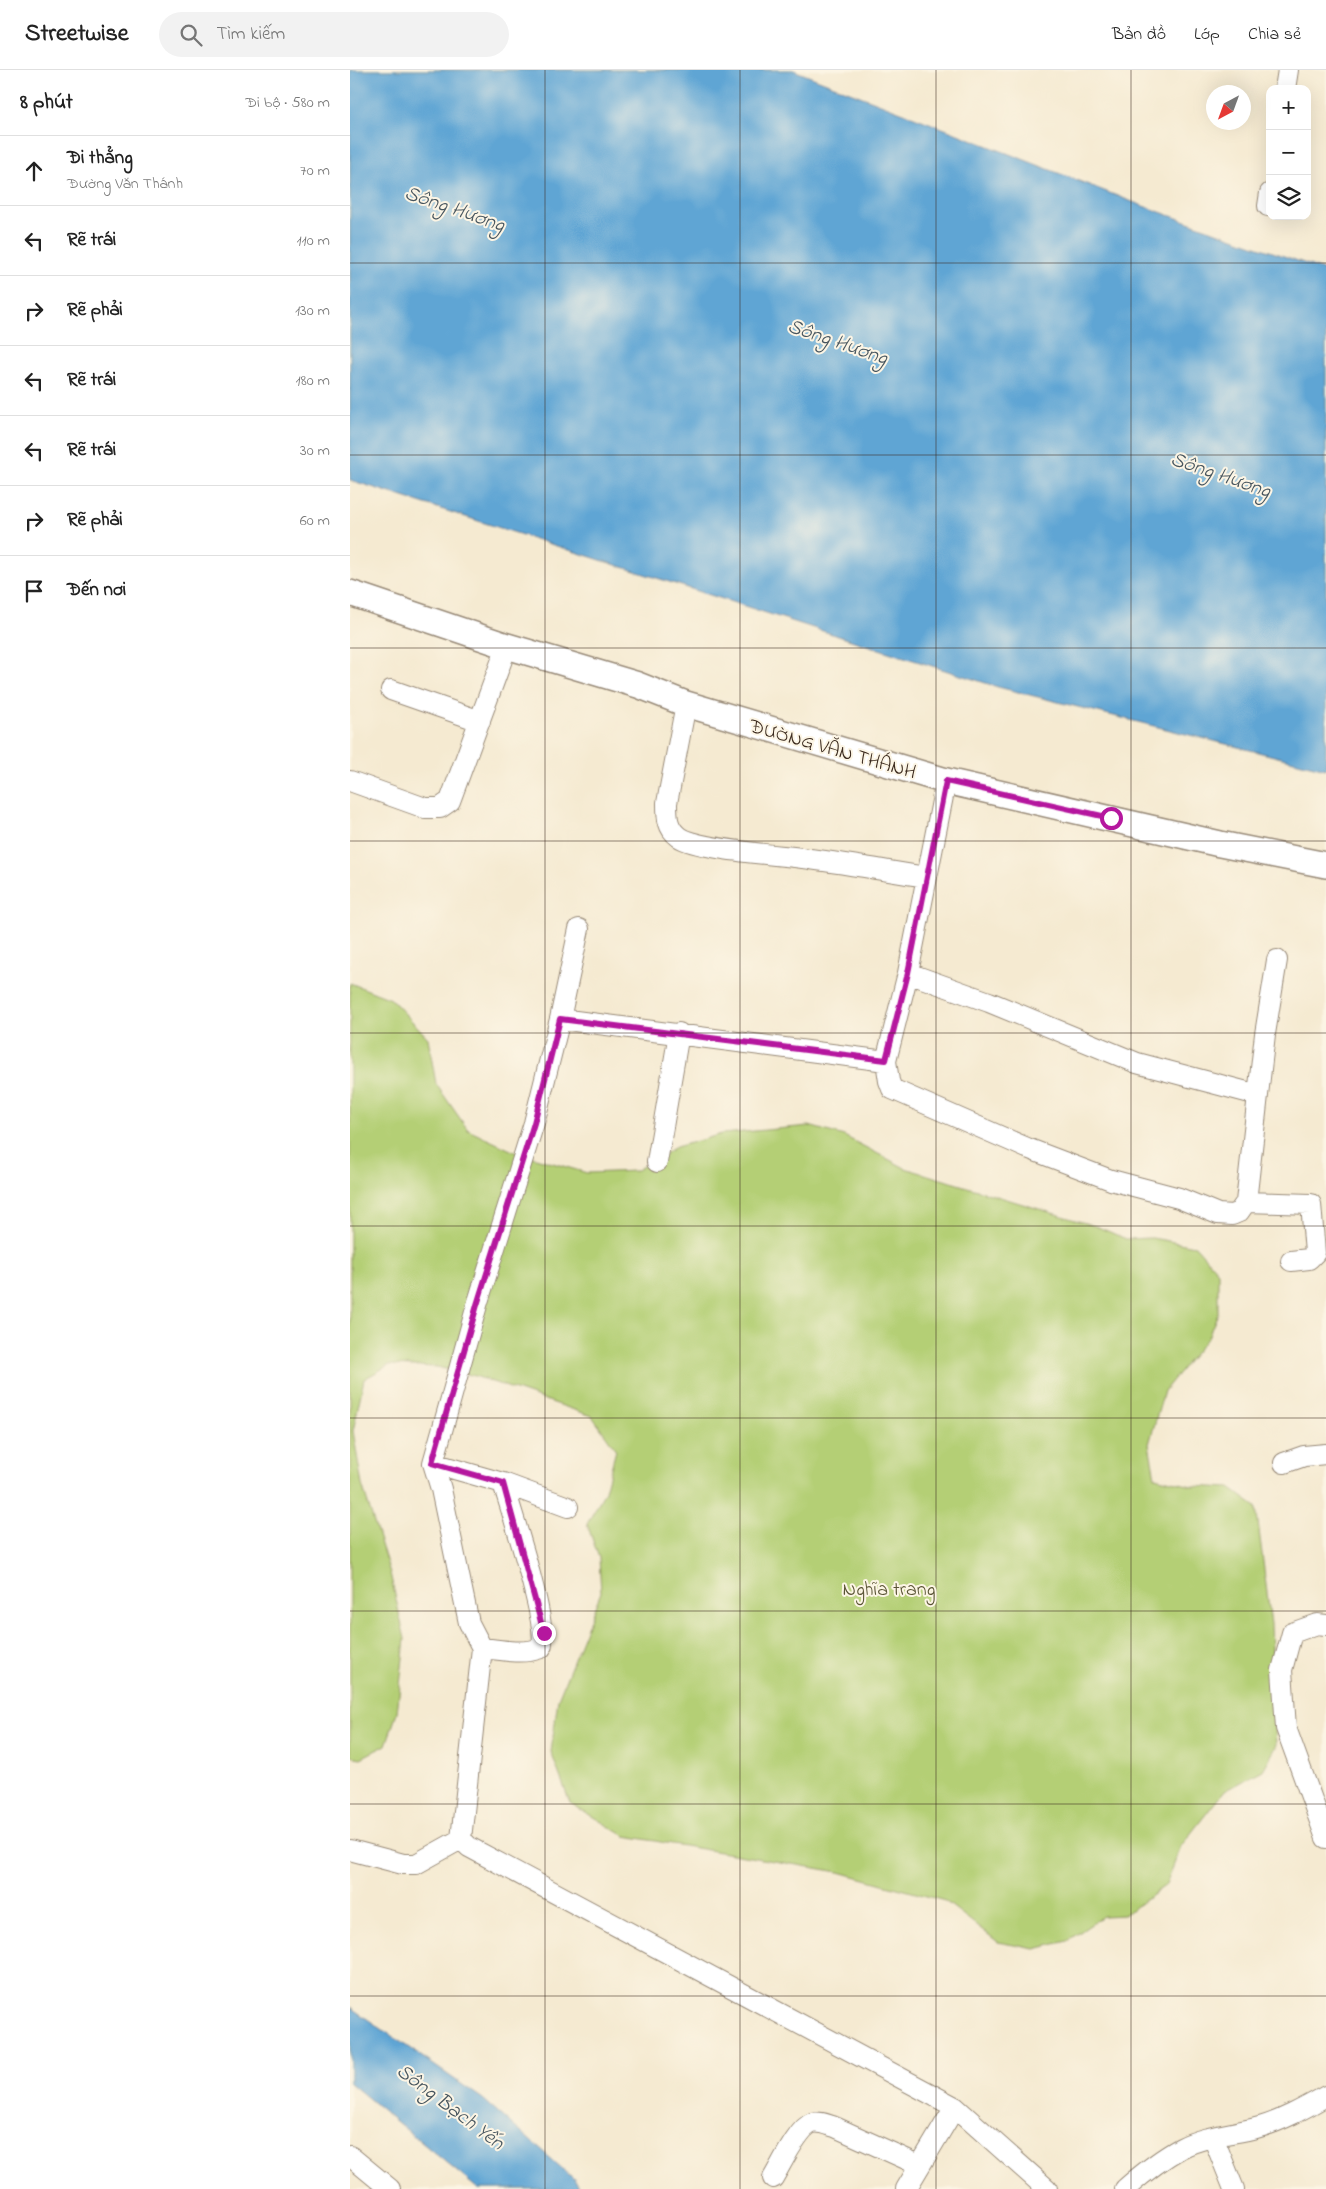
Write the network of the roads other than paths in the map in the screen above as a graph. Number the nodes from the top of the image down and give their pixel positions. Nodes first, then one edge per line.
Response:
1 (1288, 70) edge
2 (1286, 85) edge
3 (350, 593) edge
4 (507, 646) junction
5 (391, 690) dead end
6 (686, 704) junction
7 (480, 721) junction
8 (350, 781) edge
9 (946, 781) junction
10 (1326, 865) edge
11 (927, 877) junction
12 (579, 929) dead end
13 (1277, 960) dead end
14 (908, 973) junction
15 (560, 1019) junction
16 (679, 1033) junction
17 (886, 1060) junction
18 (1258, 1095) junction
19 (657, 1162) dead end
20 (1246, 1202) junction
21 (1291, 1260) dead end
22 (1326, 1454) edge
23 (432, 1463) junction
24 (1284, 1463) dead end
25 (503, 1483) junction
26 (568, 1507) dead end
27 (1326, 1625) edge
28 (482, 1648) junction
29 (1326, 1838) edge
30 (461, 1839) junction
31 (350, 1850) edge
32 (1326, 2096) edge
33 (955, 2106) junction
34 (1213, 2137) junction
35 (350, 2156) edge
36 (919, 2165) junction
37 (773, 2178) dead end
38 (390, 2189) edge
39 (906, 2189) edge
40 (1047, 2189) edge
41 (1125, 2189) edge
42 (1234, 2189) edge

1 - 2 street
3 - 4 main road, ĐƯỜNG VĂN THÁNH
4 - 6 main road, ĐƯỜNG VĂN THÁNH
4 - 7 street
5 - 7 street
6 - 9 main road, ĐƯỜNG VĂN THÁNH
6 - 11 street
7 - 8 street
9 - 10 main road, ĐƯỜNG VĂN THÁNH
9 - 11 street
11 - 14 street
12 - 15 street
13 - 18 street
14 - 17 street
14 - 18 street
15 - 16 street
15 - 23 street
16 - 17 street
16 - 19 street
17 - 20 street
18 - 20 street
20 - 21 street
22 - 24 street
23 - 25 street
23 - 28 street
25 - 26 street
25 - 28 street
27 - 29 street
28 - 30 street
30 - 31 street
30 - 33 street
32 - 34 street
33 - 36 street
33 - 40 street
34 - 41 street
34 - 42 street
35 - 38 street
36 - 37 street
36 - 39 street

